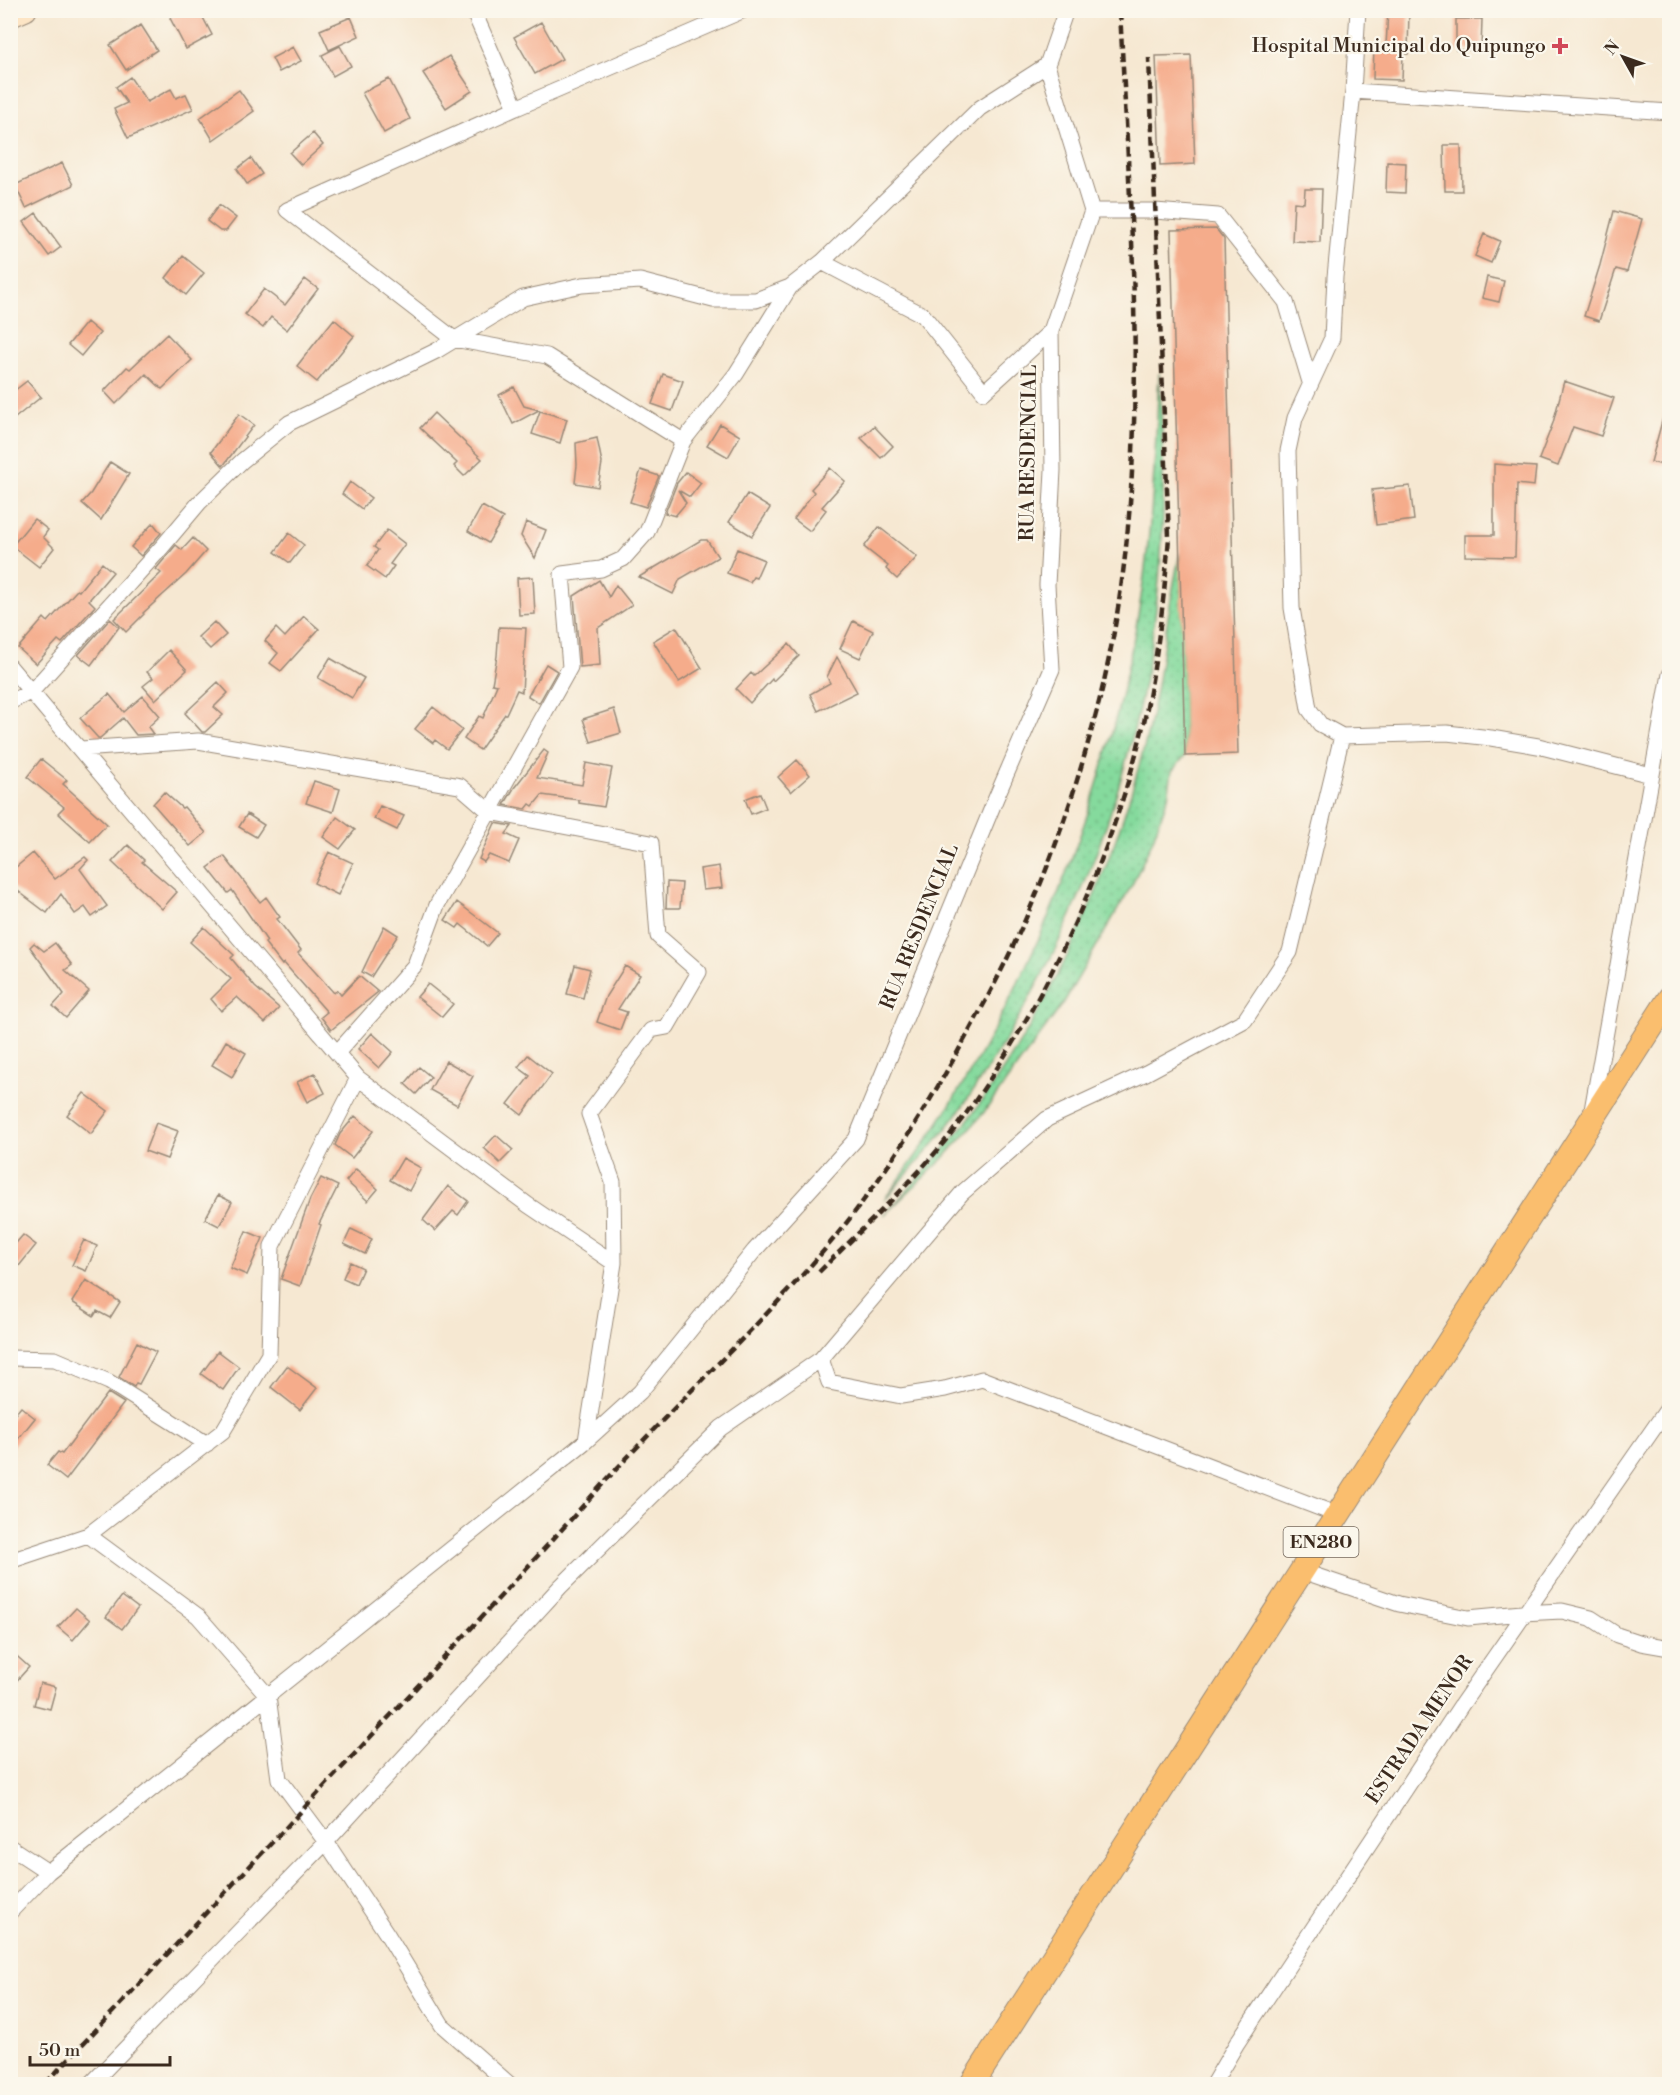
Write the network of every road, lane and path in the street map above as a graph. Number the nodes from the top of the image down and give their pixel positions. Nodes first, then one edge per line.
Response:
1 (26, 10) edge
2 (473, 10) edge
3 (744, 10) edge
4 (1066, 10) edge
5 (1358, 10) edge
6 (10, 17) edge
7 (1047, 65) junction
8 (1353, 91) junction
9 (516, 108) junction
10 (1670, 112) edge
11 (1092, 211) junction
12 (822, 262) junction
13 (790, 287) junction
14 (1052, 331) junction
15 (454, 339) junction
16 (1310, 382) junction
17 (683, 441) junction
18 (10, 667) edge
19 (1670, 674) edge
20 (32, 691) junction
21 (10, 702) edge
22 (1342, 736) junction
23 (81, 749) junction
24 (1651, 775) junction
25 (490, 812) junction
26 (1667, 1009) edge
27 (337, 1053) junction
28 (358, 1078) junction
29 (1590, 1122) junction
30 (614, 1263) junction
31 (10, 1358) edge
32 (821, 1359) junction
33 (1670, 1404) edge
34 (586, 1441) junction
35 (207, 1444) junction
36 (1338, 1515) junction
37 (88, 1535) junction
38 (10, 1561) edge
39 (1302, 1571) junction
40 (1526, 1612) junction
41 (1670, 1648) edge
42 (268, 1696) junction
43 (326, 1842) junction
44 (10, 1847) edge
45 (48, 1872) junction
46 (10, 1912) edge
47 (91, 2085) edge
48 (509, 2085) edge
49 (972, 2085) edge
50 (1214, 2085) edge

1 - 6 street
2 - 9 street
3 - 9 street
4 - 7 street
5 - 8 street
7 - 11 street
7 - 12 street
8 - 10 street
8 - 16 street
9 - 15 street
11 - 14 street
11 - 16 street
12 - 13 street
12 - 14 street
13 - 15 street
13 - 17 street
14 - 34 street, RUA RESDENCIAL
15 - 17 street
15 - 20 street
16 - 22 street
17 - 25 street
18 - 20 street
19 - 24 street
20 - 21 street
20 - 23 street
22 - 24 street
22 - 32 street
23 - 25 street
23 - 27 street
24 - 29 street
25 - 27 street
25 - 30 street
26 - 29 main road, EN280
27 - 28 street
28 - 30 street
28 - 35 street
29 - 36 main road, EN280
30 - 34 street
31 - 35 street
32 - 36 street
32 - 43 street
33 - 40 street, ESTRADA MENOR
34 - 42 street, RUA RESDENCIAL
35 - 37 street
36 - 39 main road, EN280
37 - 38 street
37 - 42 street
39 - 40 street
39 - 49 main road, EN280
40 - 41 street
40 - 50 street, ESTRADA MENOR
42 - 43 street
42 - 45 street, RUA RESDENCIAL
43 - 47 street
43 - 48 street
44 - 45 street
45 - 46 street, RUA RESDENCIAL

